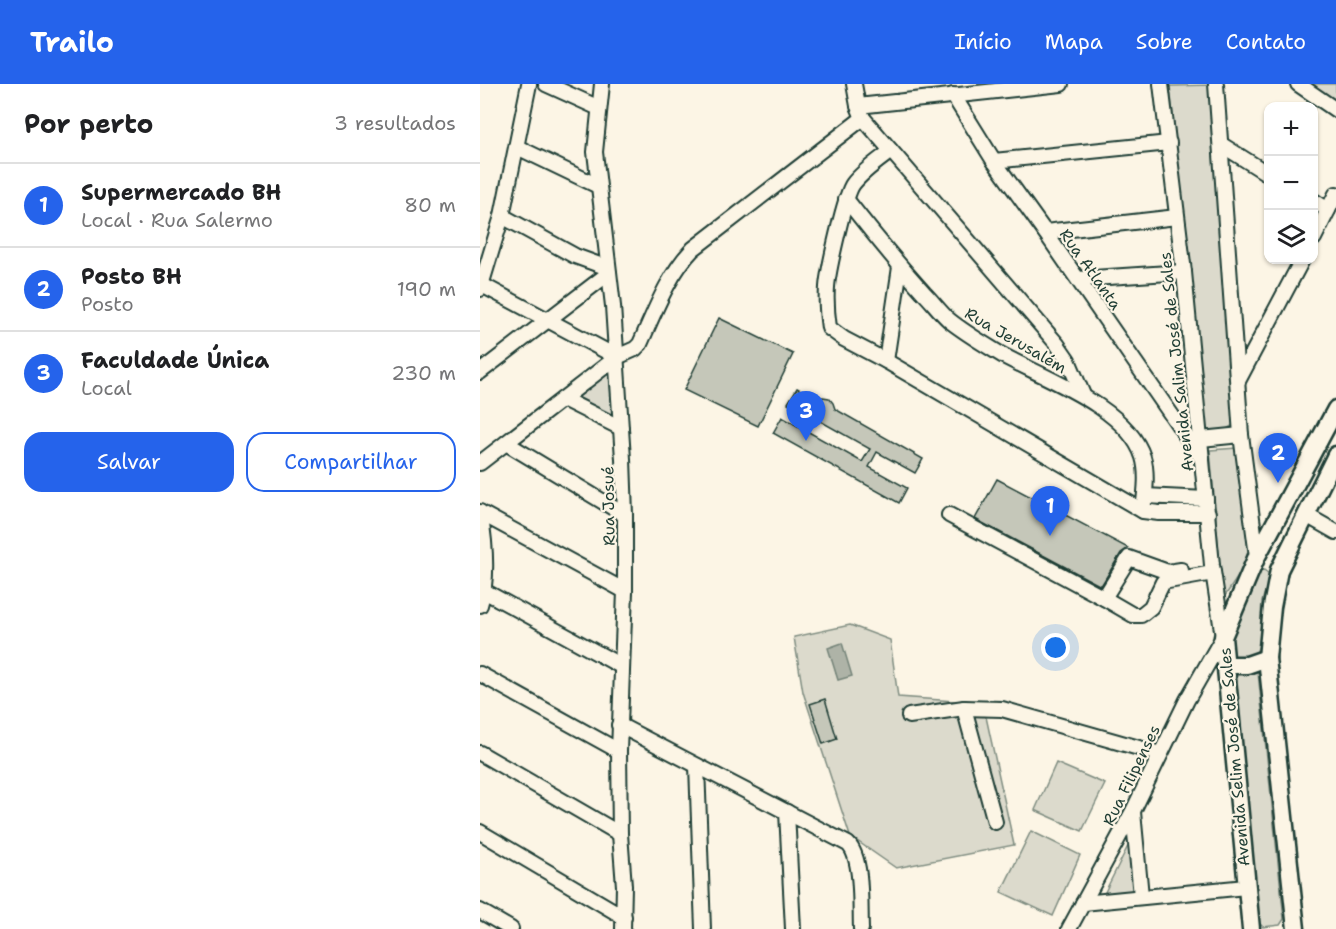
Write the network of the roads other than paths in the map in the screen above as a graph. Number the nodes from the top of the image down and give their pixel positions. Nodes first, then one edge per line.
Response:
1 (529, 84) edge
2 (546, 84) edge
3 (602, 84) edge
4 (854, 84) edge
5 (1059, 84) edge
6 (1161, 84) edge
7 (1216, 84) edge
8 (1298, 84) edge
9 (953, 95) junction
10 (599, 108) junction
11 (1336, 110) edge
12 (860, 112) junction
13 (1169, 143) junction
14 (1221, 145) junction
15 (517, 147) junction
16 (891, 151) junction
17 (994, 161) junction
18 (1264, 171) edge
19 (598, 186) junction
20 (1336, 194) edge
21 (846, 199) junction
22 (1318, 204) edge
23 (1328, 210) junction
24 (502, 216) junction
25 (1177, 217) junction
26 (1318, 230) edge
27 (1045, 231) junction
28 (1300, 264) edge
29 (484, 267) edge
30 (900, 267) junction
31 (609, 271) junction
32 (1184, 272) junction
33 (1078, 279) junction
34 (481, 287) edge
35 (548, 320) junction
36 (617, 357) junction
37 (886, 361) junction
38 (480, 372) edge
39 (1237, 383) junction
40 (1083, 396) junction
41 (563, 399) junction
42 (1336, 409) edge
43 (621, 428) junction
44 (1241, 435) junction
45 (1201, 440) junction
46 (506, 443) junction
47 (1328, 443) edge
48 (1336, 455) edge
49 (1203, 460) junction
50 (480, 463) edge
51 (1145, 495) junction
52 (1206, 499) junction
53 (1143, 511) junction
54 (480, 512) edge
55 (1208, 513) junction
56 (625, 515) junction
57 (949, 515) dead end
58 (1306, 515) junction
59 (1336, 532) edge
60 (1257, 556) junction
61 (1213, 569) junction
62 (1279, 570) junction
63 (484, 591) junction
64 (625, 591) junction
65 (1104, 598) junction
66 (480, 605) edge
67 (1223, 637) junction
68 (1268, 658) junction
69 (1225, 665) junction
70 (621, 666) junction
71 (480, 674) edge
72 (964, 708) junction
73 (909, 716) dead end
74 (619, 724) junction
75 (619, 751) junction
76 (480, 753) edge
77 (1160, 753) junction
78 (697, 766) junction
79 (787, 812) junction
80 (1133, 812) junction
81 (995, 822) dead end
82 (480, 832) edge
83 (620, 834) junction
84 (1246, 887) junction
85 (1141, 896) junction
86 (1083, 903) junction
87 (480, 911) edge
88 (624, 923) edge
89 (511, 929) edge
90 (703, 929) edge
91 (793, 929) edge
92 (861, 929) edge
93 (1070, 929) edge
94 (1251, 929) edge
95 (1296, 929) edge

1 - 15 street
2 - 10 street
3 - 10 street, Rua Josué
4 - 12 street
5 - 9 street
6 - 13 street, Avenida Salim José de Sales
7 - 14 street
8 - 11 street
9 - 12 street
9 - 17 street, Rua Atlanta
10 - 19 street, Rua Josué
12 - 16 street
12 - 36 street
13 - 17 street
13 - 25 street, Avenida Salim José de Sales
14 - 18 street
14 - 39 street
15 - 19 street
15 - 24 street
16 - 21 street
16 - 40 street
17 - 27 street, Rua Atlanta
19 - 31 street, Rua Josué
20 - 23 street
21 - 30 street, Rua Jerusalém
21 - 37 street
22 - 23 street
23 - 26 street
24 - 29 street
24 - 31 street
25 - 27 street
25 - 32 street, Avenida Salim José de Sales
27 - 33 street, Rua Atlanta
28 - 39 street
29 - 34 street
30 - 37 street
30 - 40 street, Rua Jerusalém
31 - 35 street
31 - 36 street, Rua Josué
32 - 33 street
32 - 45 street, Avenida Salim José de Sales
33 - 49 street, Rua Atlanta
34 - 35 street
35 - 36 street
35 - 38 street
36 - 41 street
36 - 43 street, Rua Josué
37 - 53 street
39 - 44 street
40 - 51 street, Rua Jerusalém
41 - 43 street
41 - 46 street
42 - 47 main road, Avenida Selim José de Sales
43 - 56 street, Rua Josué
44 - 45 street
44 - 60 street
45 - 49 street, Avenida Salim José de Sales
46 - 50 street
46 - 56 street
47 - 60 main road, Avenida Selim José de Sales
48 - 58 main road
49 - 52 street, Avenida Salim José de Sales
51 - 52 street
51 - 53 street, Rua Jerusalém
52 - 55 street, Avenida Salim José de Sales
53 - 55 street
54 - 63 street
54 - 64 street
55 - 61 street, Avenida Salim José de Sales
56 - 64 street, Rua Josué
57 - 65 street
58 - 59 street
58 - 62 main road
60 - 62 main road
60 - 67 main road, Avenida Selim José de Sales
61 - 65 street
61 - 65 street
61 - 67 street, Avenida Salim José de Sales
62 - 68 main road
63 - 66 street
63 - 70 street
64 - 70 street, Rua Josué
67 - 69 main road, Avenida Selim José de Sales
67 - 77 street, Rua Filipenses
68 - 69 main road
68 - 95 main road
69 - 84 main road, Avenida Selim José de Sales
70 - 74 street, Rua Josué
71 - 75 street
72 - 73 street
72 - 77 street
72 - 81 street
74 - 75 street, Rua Josué
74 - 78 street
75 - 83 street, Rua Josué
76 - 83 street
77 - 80 street, Rua Filipenses
78 - 79 street
78 - 90 street
79 - 91 street
79 - 92 street
80 - 85 street
80 - 86 street, Rua Filipenses
82 - 88 street
83 - 88 street, Rua Josué
84 - 85 street
84 - 94 main road, Avenida Selim José de Sales
85 - 86 street
86 - 93 street, Rua Filipenses
87 - 89 street

